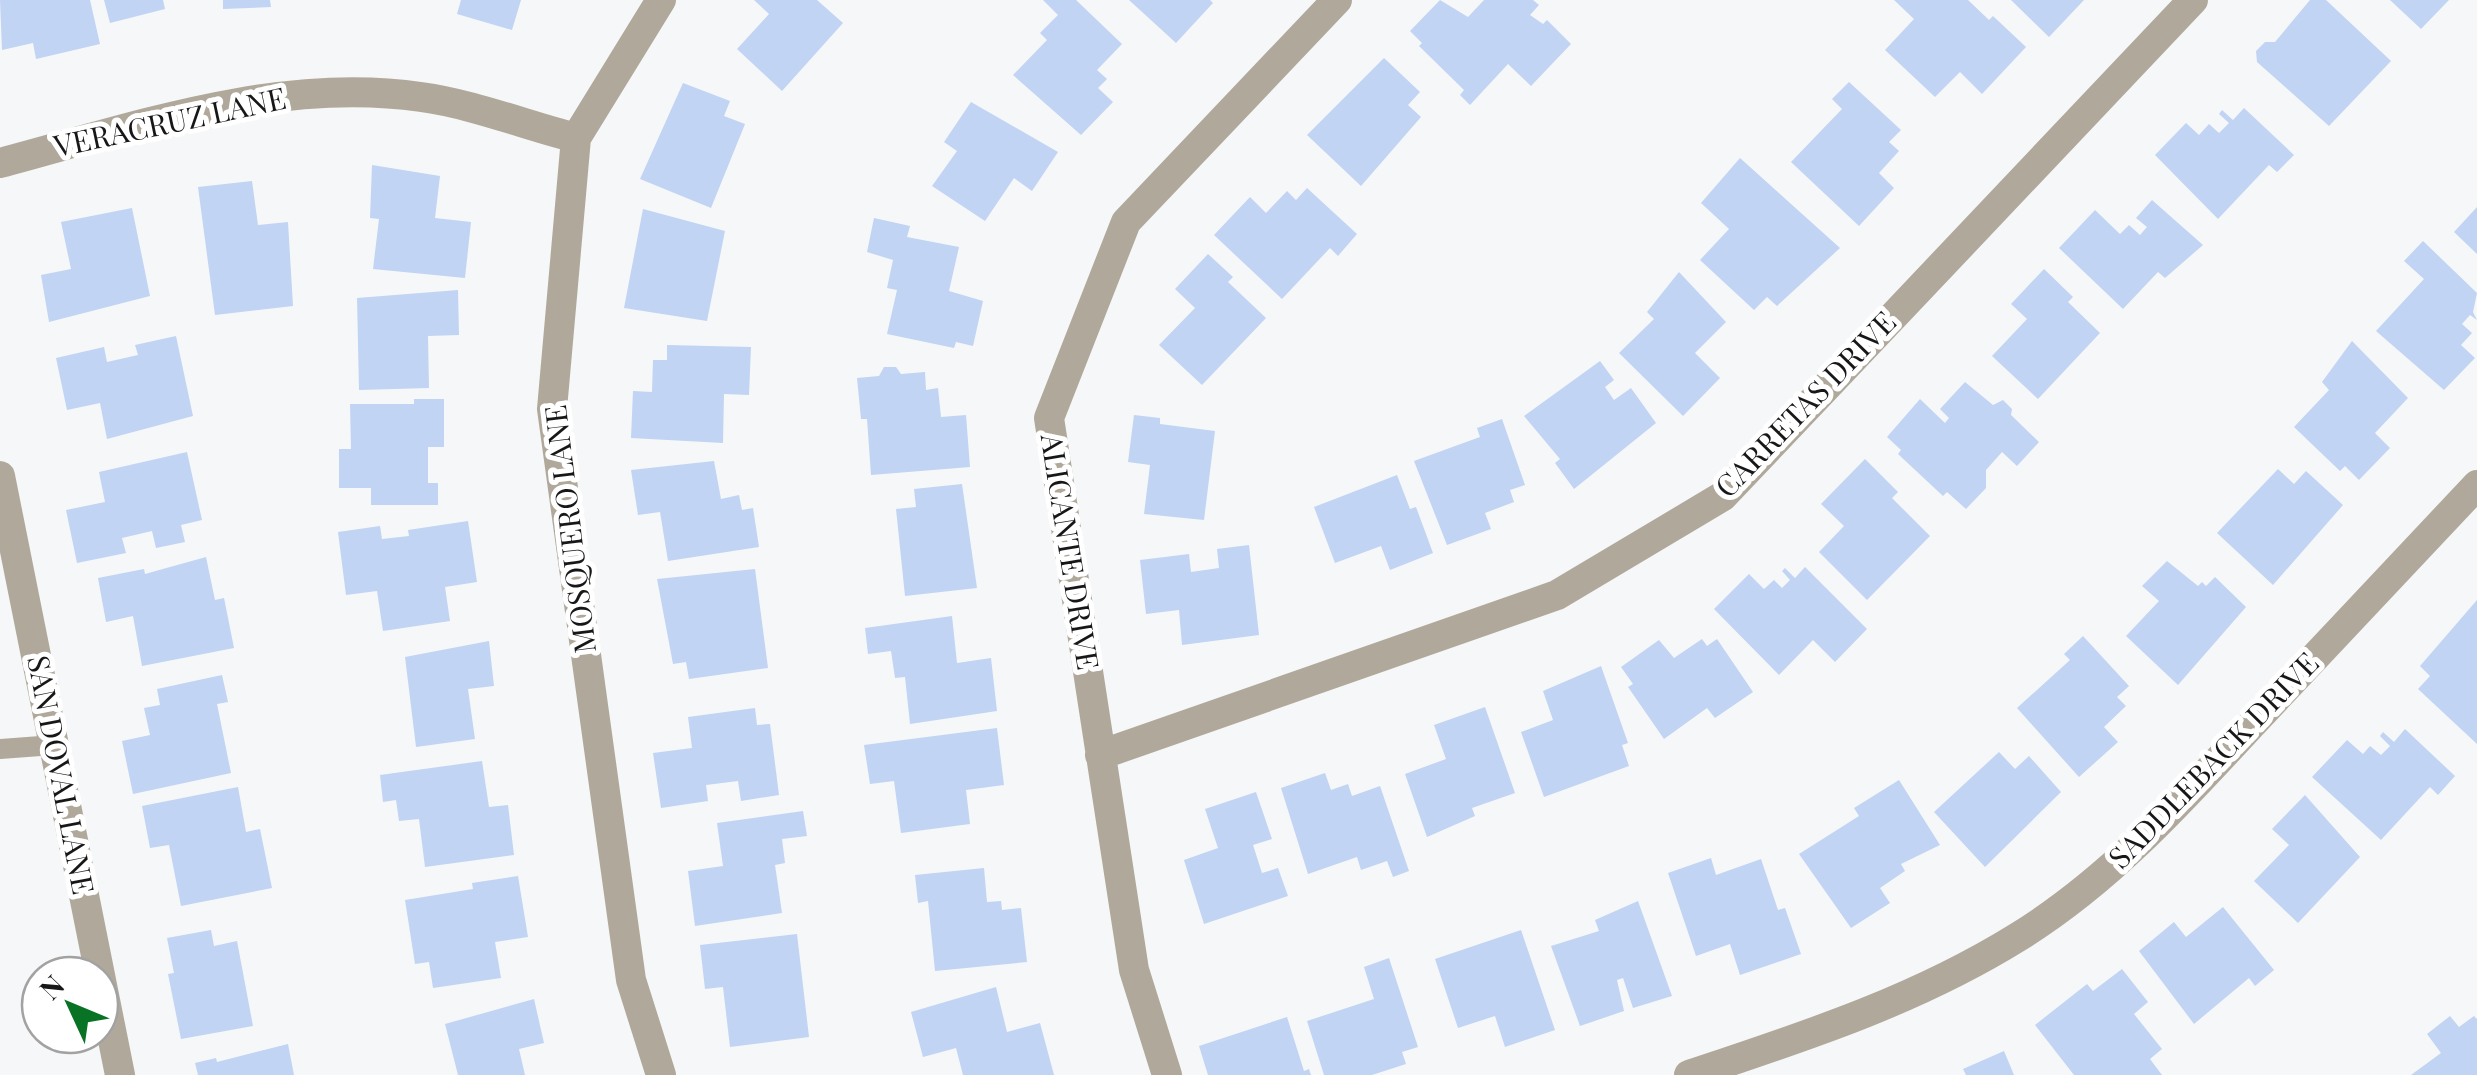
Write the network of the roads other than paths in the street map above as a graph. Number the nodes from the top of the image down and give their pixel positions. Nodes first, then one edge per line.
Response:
1 (660, 0) edge
2 (1337, 0) edge
3 (2193, 0) edge
4 (576, 138) junction
5 (0, 162) edge
6 (0, 476) edge
7 (2477, 485) edge
8 (54, 746) junction
9 (0, 750) edge
10 (1100, 755) junction
11 (120, 1075) edge
12 (661, 1075) edge
13 (1167, 1075) edge
14 (1690, 1075) edge

1 - 4 street, MOSQUERO LANE
2 - 10 street, ALICANTE DRIVE
3 - 10 street, CARRETAS DRIVE
4 - 5 street, VERACRUZ LANE
4 - 12 street, MOSQUERO LANE
6 - 8 street, SAN DOVAL LANE
7 - 14 street, SADDLEBACK DRIVE
8 - 9 lane
8 - 11 street, SAN DOVAL LANE
10 - 13 street, ALICANTE DRIVE

